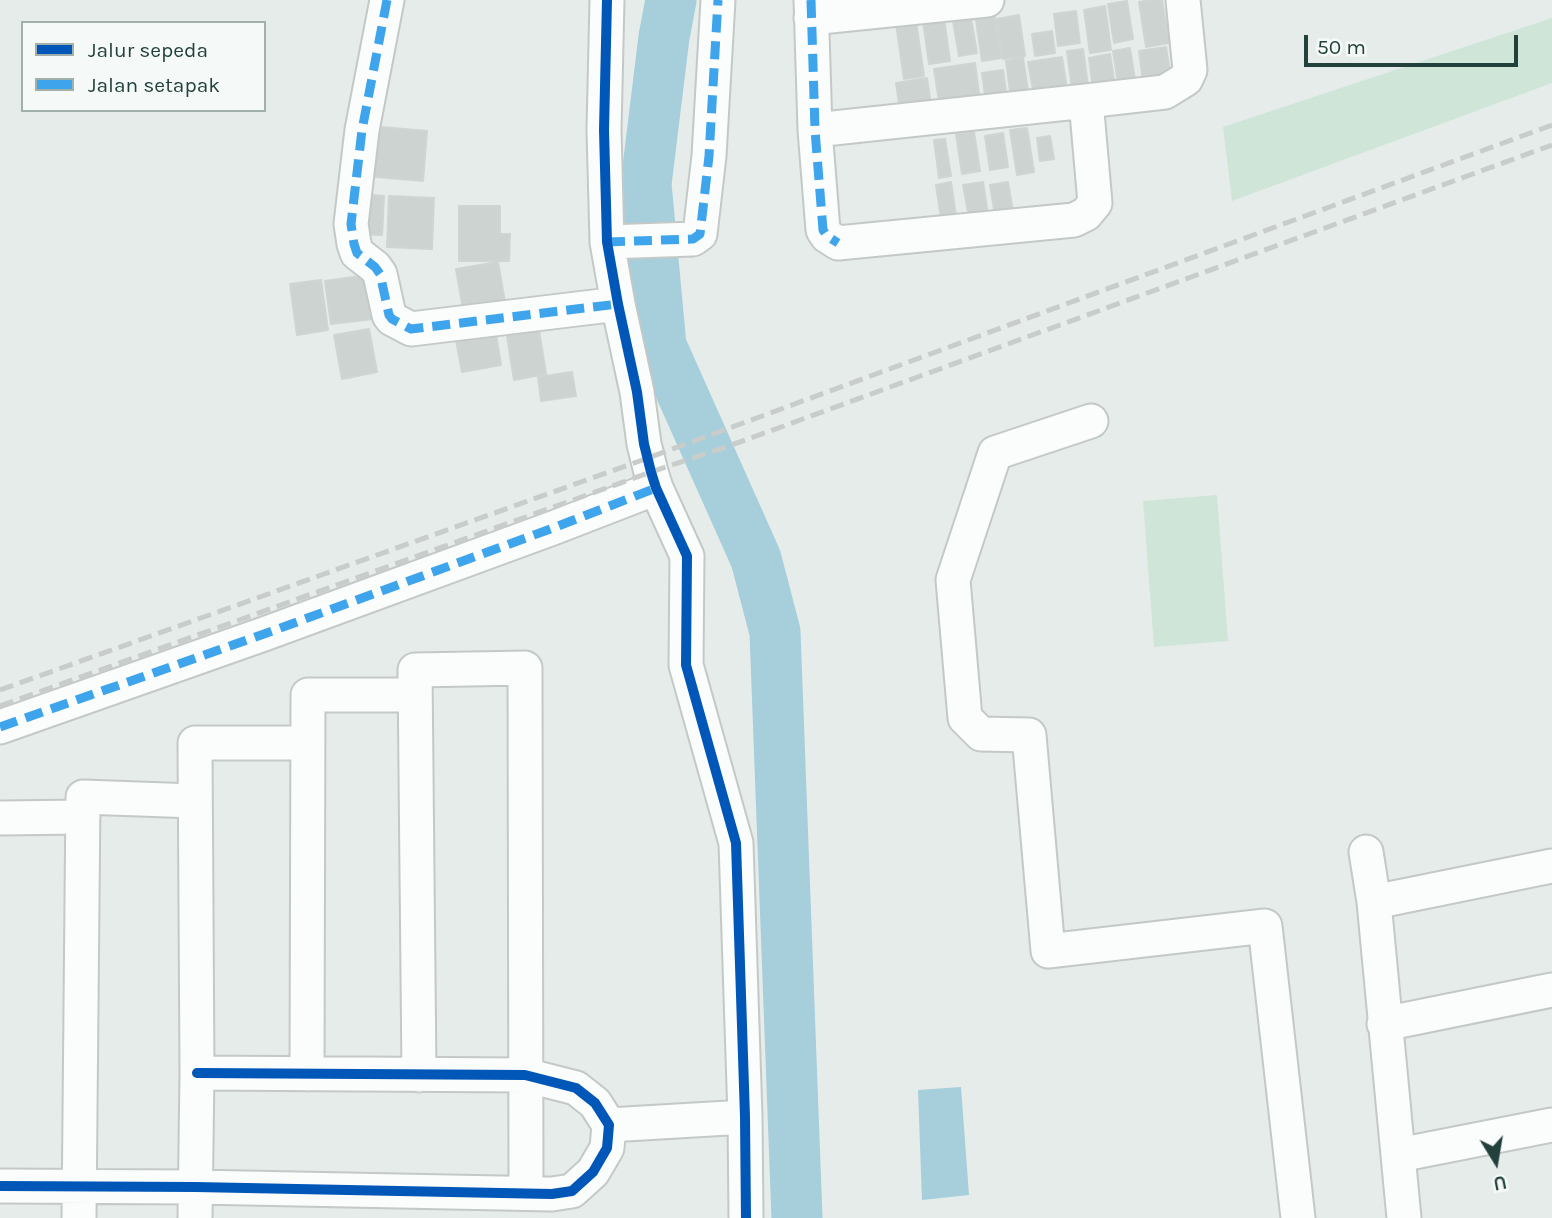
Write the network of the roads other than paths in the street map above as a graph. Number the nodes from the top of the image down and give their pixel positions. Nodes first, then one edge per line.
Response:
1 (387, 0) edge
2 (607, 0) edge
3 (718, 0) edge
4 (987, 0) edge
5 (1183, 0) edge
6 (811, 9) edge
7 (1086, 101) junction
8 (815, 130) junction
9 (618, 242) junction
10 (618, 304) junction
11 (1091, 421) dead end
12 (656, 488) junction
13 (415, 695) junction
14 (0, 727) edge
15 (308, 743) junction
16 (195, 801) junction
17 (83, 817) junction
18 (0, 818) edge
19 (1366, 852) dead end
20 (1552, 866) edge
21 (1374, 902) junction
22 (1552, 990) edge
23 (1384, 1024) junction
24 (197, 1073) junction
25 (307, 1074) junction
26 (419, 1074) junction
27 (525, 1076) junction
28 (746, 1117) junction
29 (609, 1125) junction
30 (1552, 1125) edge
31 (1399, 1155) junction
32 (0, 1186) edge
33 (543, 1201) edge
34 (195, 1202) edge
35 (79, 1203) edge
36 (746, 1218) edge
37 (1298, 1218) edge
38 (1404, 1218) edge

1 - 10 street
2 - 9 street
3 - 9 street
4 - 6 street
5 - 7 street
6 - 8 street
7 - 8 street
7 - 8 street
9 - 10 street
10 - 12 street
11 - 37 street
12 - 14 street
12 - 28 street
13 - 15 street
13 - 26 street
13 - 27 street
15 - 16 street
15 - 25 street
16 - 17 street
16 - 24 street
17 - 18 street
17 - 35 street
19 - 21 street
20 - 21 street
21 - 23 street
22 - 23 street
23 - 31 street
24 - 25 street
24 - 34 street
25 - 26 street
26 - 27 street
27 - 29 street
27 - 33 street
28 - 29 street
28 - 36 street
29 - 33 street
30 - 31 street
31 - 38 street
32 - 35 street
33 - 34 street
34 - 35 street

